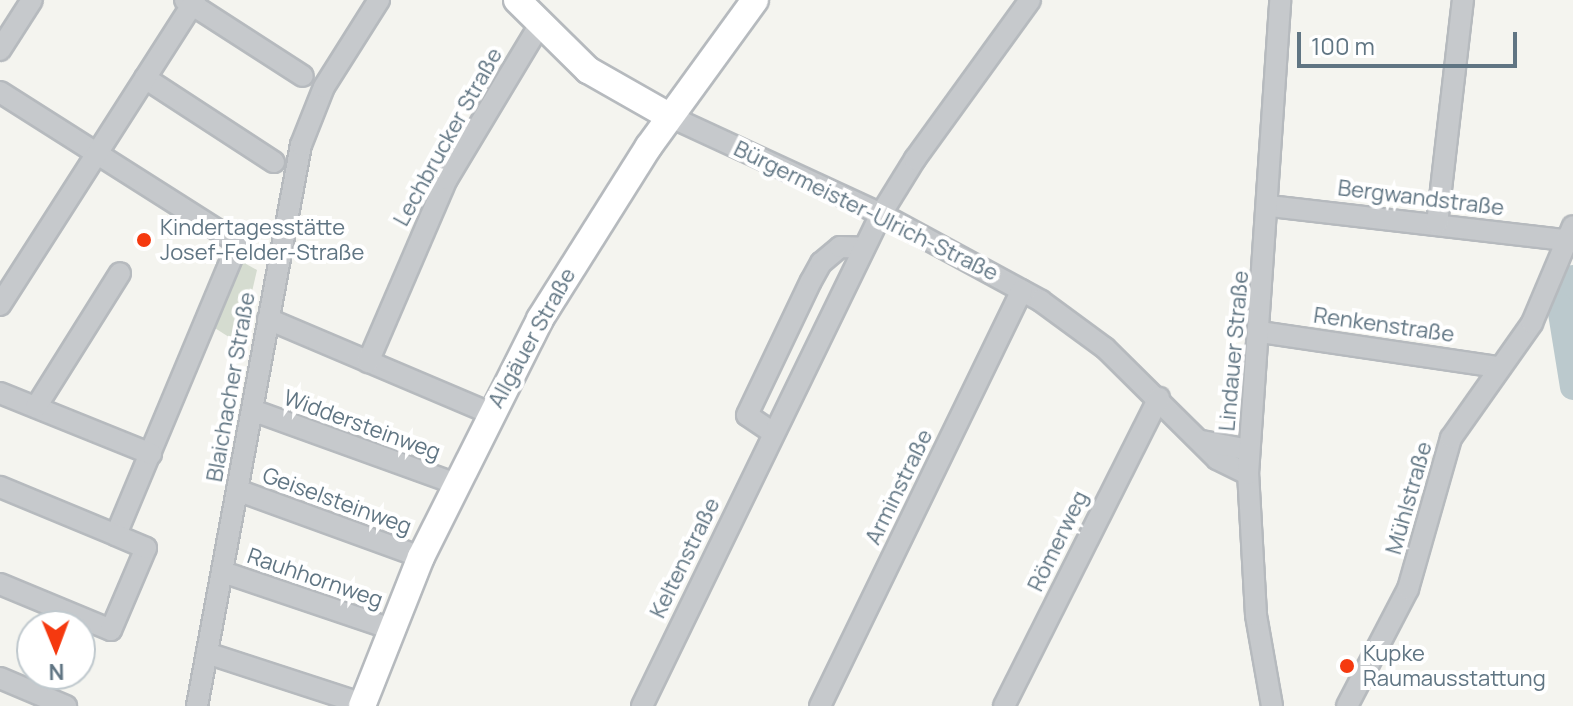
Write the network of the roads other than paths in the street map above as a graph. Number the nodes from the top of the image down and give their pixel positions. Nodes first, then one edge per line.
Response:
1 (32, 0) edge
2 (379, 0) edge
3 (517, 0) edge
4 (755, 0) edge
5 (1030, 0) edge
6 (1280, 0) edge
7 (1463, 0) edge
8 (191, 1) edge
9 (539, 26) junction
10 (0, 50) edge
11 (303, 76) dead end
12 (145, 78) junction
13 (0, 92) edge
14 (669, 116) junction
15 (98, 153) junction
16 (274, 162) dead end
17 (1270, 206) junction
18 (881, 214) junction
19 (1437, 224) junction
20 (1570, 233) edge
21 (864, 248) junction
22 (120, 273) dead end
23 (1022, 290) junction
24 (0, 305) edge
25 (268, 319) junction
26 (1261, 332) junction
27 (368, 362) junction
28 (1498, 367) junction
29 (0, 393) edge
30 (1159, 398) junction
31 (36, 407) junction
32 (252, 410) junction
33 (489, 413) junction
34 (772, 432) junction
35 (1202, 441) junction
36 (1249, 450) junction
37 (151, 454) junction
38 (1248, 474) junction
39 (456, 484) junction
40 (0, 487) edge
41 (237, 490) junction
42 (116, 535) junction
43 (421, 557) junction
44 (223, 572) junction
45 (0, 584) edge
46 (391, 629) junction
47 (207, 653) junction
48 (0, 678) edge
49 (363, 705) edge
50 (66, 706) edge
51 (197, 706) edge
52 (642, 706) edge
53 (820, 706) edge
54 (1004, 706) edge
55 (1272, 706) edge
56 (1347, 706) edge

1 - 10 street
2 - 25 street, Blaichacher Straße
3 - 9 main road, Bürgermeister-Ulrich-Straße
4 - 14 main road, Allgäuer Straße
5 - 18 street, Keltenstraße
6 - 17 street, Lindauer Straße
7 - 19 street
8 - 11 street
8 - 12 street
9 - 14 main road, Bürgermeister-Ulrich-Straße
9 - 27 street, Lechbrucker Straße
12 - 15 street
12 - 16 street
13 - 15 street
14 - 18 street, Bürgermeister-Ulrich-Straße
14 - 33 main road, Allgäuer Straße
15 - 24 street
15 - 37 street
17 - 19 street, Bergwandstraße
17 - 26 street, Lindauer Straße
18 - 21 street, Keltenstraße
18 - 23 street, Bürgermeister-Ulrich-Straße
19 - 20 street, Bergwandstraße
20 - 28 street, Mühlstraße
21 - 34 street, Keltenstraße
21 - 34 street
22 - 31 street
23 - 30 street, Bürgermeister-Ulrich-Straße
23 - 53 street, Arminstraße
25 - 27 street
25 - 32 street, Blaichacher Straße
26 - 28 street, Renkenstraße
26 - 36 street, Lindauer Straße
27 - 33 street
28 - 56 street, Mühlstraße
29 - 31 street
30 - 35 street, Bürgermeister-Ulrich-Straße
30 - 54 street, Römerweg
31 - 37 street
32 - 39 street, Widdersteinweg
32 - 41 street, Blaichacher Straße
33 - 39 main road, Allgäuer Straße
34 - 52 street, Keltenstraße
35 - 36 street
35 - 38 street, Bürgermeister-Ulrich-Straße
36 - 38 street, Lindauer Straße
37 - 42 street
38 - 55 street, Lindauer Straße
39 - 43 main road, Allgäuer Straße
40 - 42 street
41 - 43 street, Geiselsteinweg
41 - 44 street, Blaichacher Straße
42 - 45 street
43 - 46 main road, Allgäuer Straße
44 - 46 street, Rauhhornweg
44 - 47 street, Blaichacher Straße
46 - 49 main road, Allgäuer Straße
47 - 49 street
47 - 51 street, Blaichacher Straße
48 - 50 street

